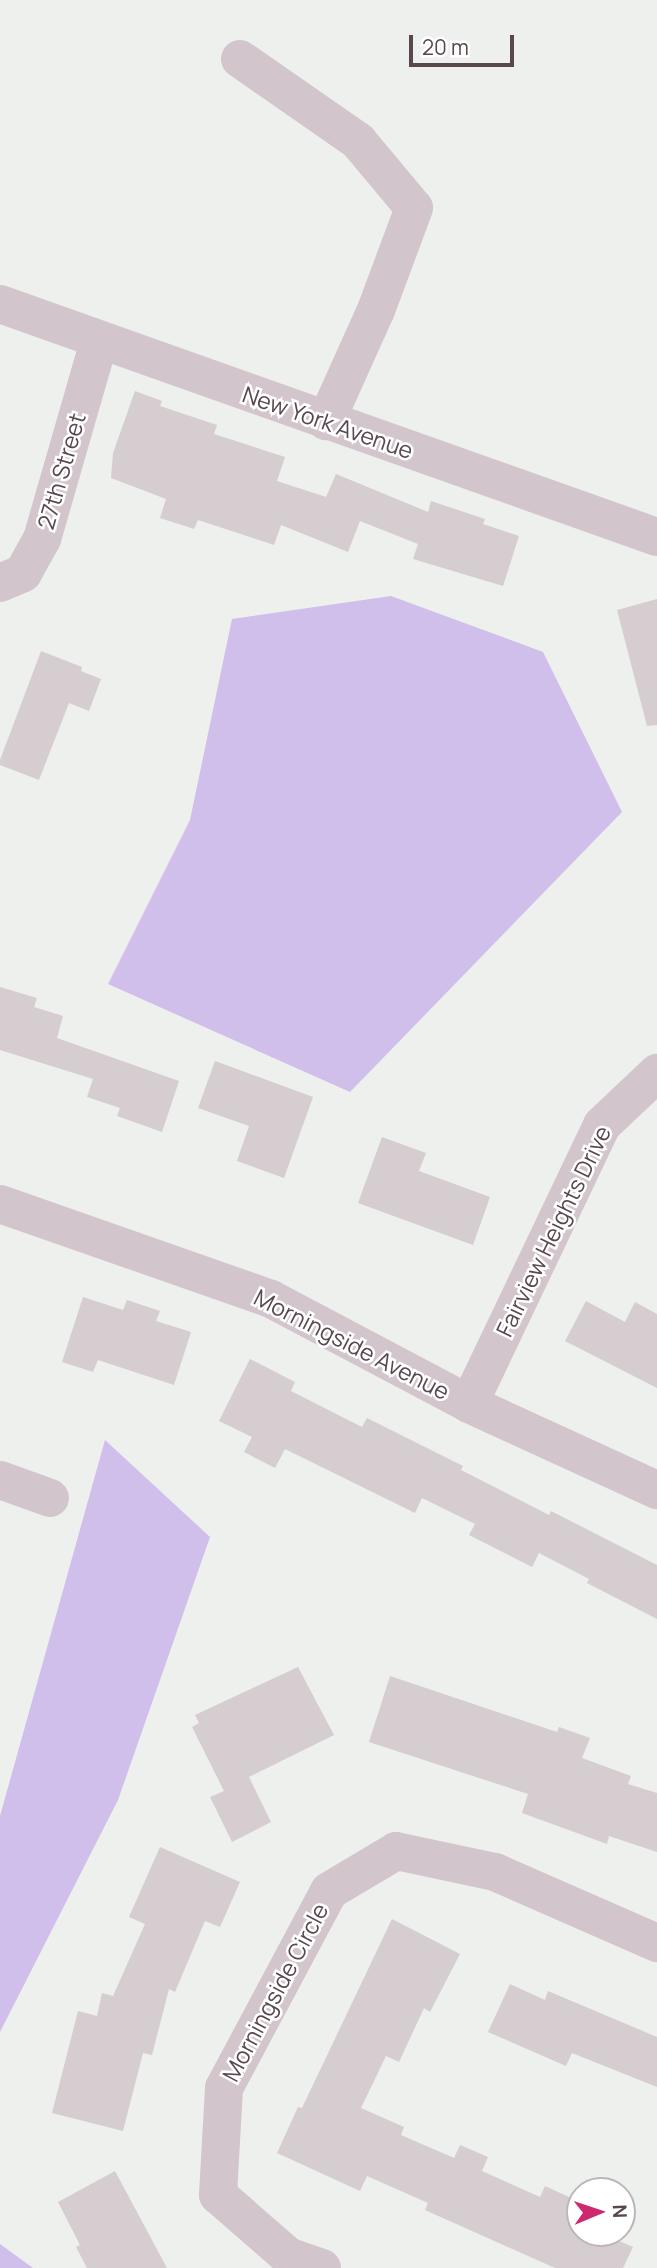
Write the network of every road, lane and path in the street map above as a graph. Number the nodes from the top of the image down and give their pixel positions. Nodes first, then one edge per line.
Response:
1 (240, 59) dead end
2 (0, 304) edge
3 (99, 341) junction
4 (327, 421) junction
5 (657, 537) edge
6 (0, 583) edge
7 (657, 1073) edge
8 (0, 1204) edge
9 (469, 1404) junction
10 (0, 1480) edge
11 (657, 1490) edge
12 (51, 1498) dead end
13 (657, 1943) edge
14 (322, 2268) edge

1 - 4 street
2 - 3 street, New York Avenue
3 - 4 street, New York Avenue
3 - 6 street, 27th Street
4 - 5 street, New York Avenue
7 - 9 street, Fairview Heights Drive
8 - 9 street, Morningside Avenue
9 - 11 street, Morningside Avenue
10 - 12 street
13 - 14 street, Morningside Circle

